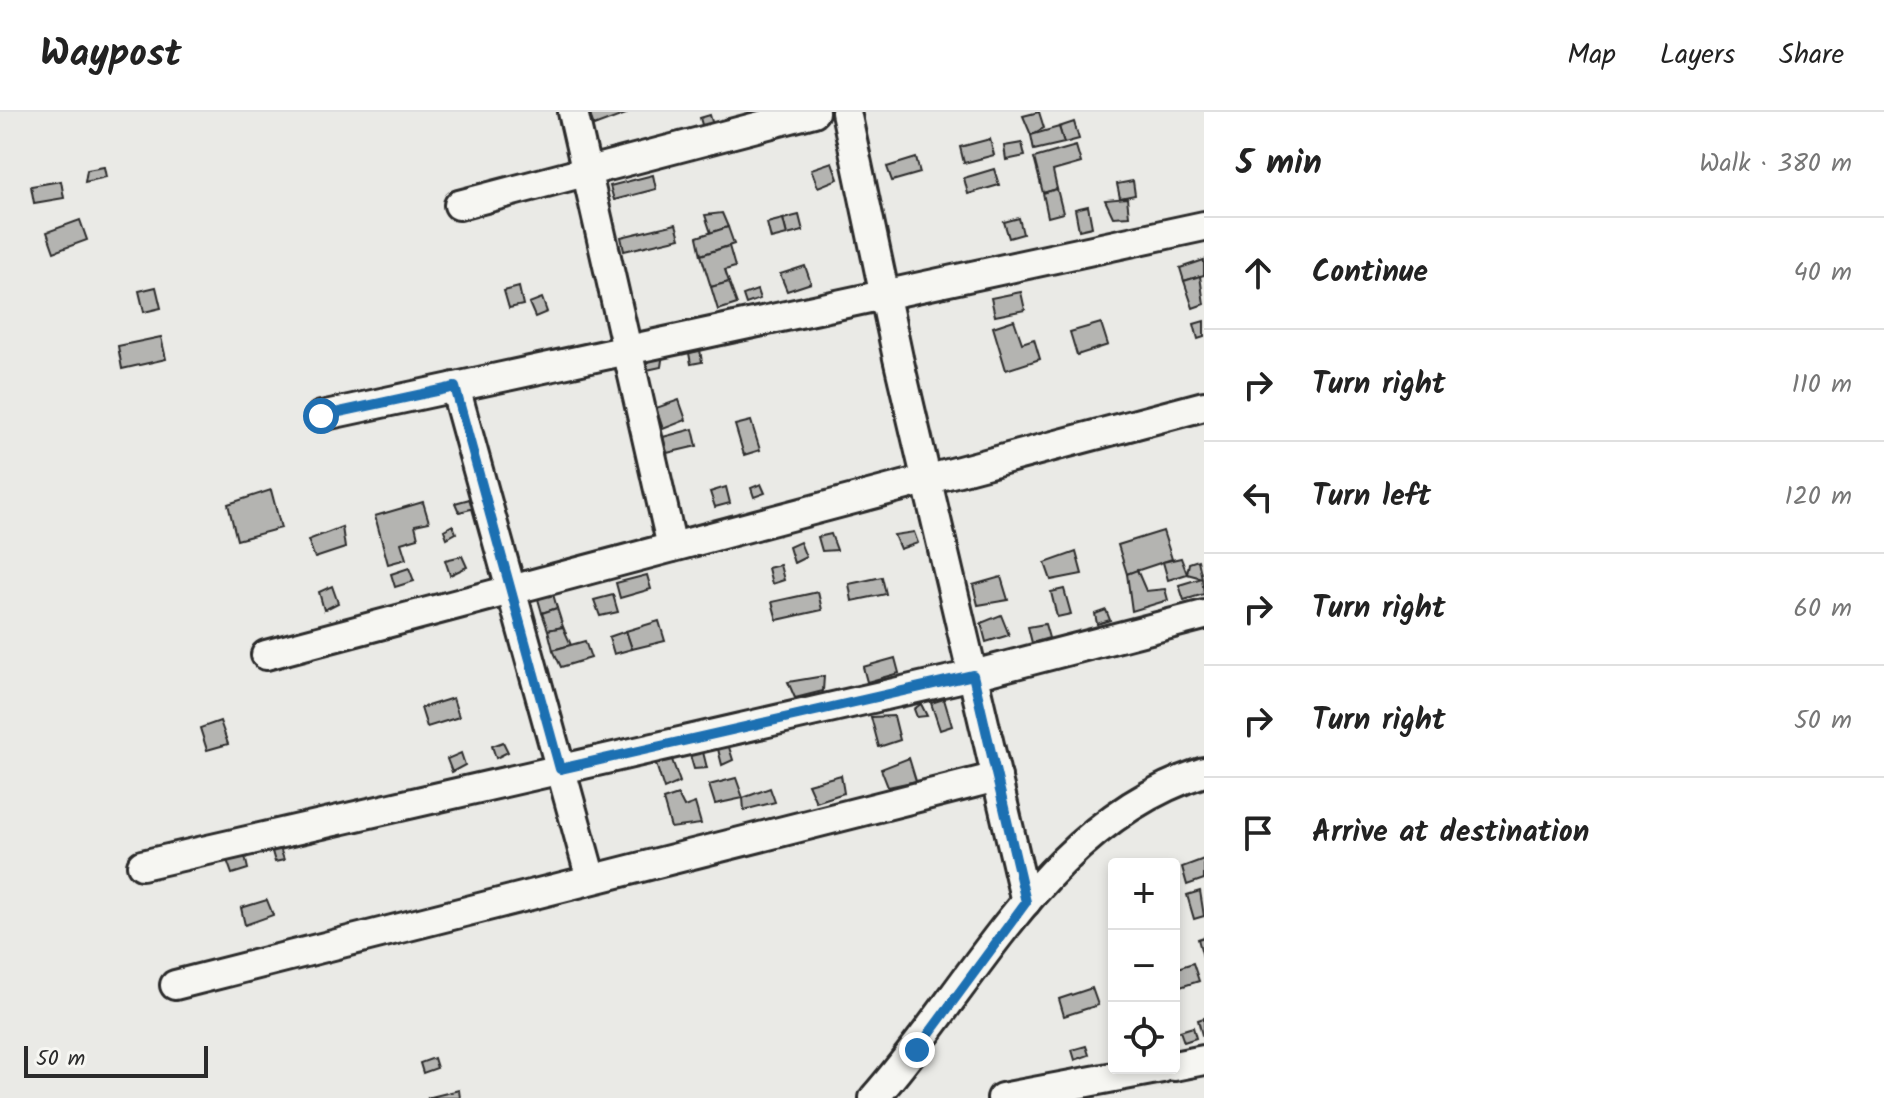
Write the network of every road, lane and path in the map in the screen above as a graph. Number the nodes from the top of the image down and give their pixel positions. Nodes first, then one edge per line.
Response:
1 (573, 112) edge
2 (814, 112) edge
3 (846, 112) edge
4 (586, 171) junction
5 (459, 205) dead end
6 (1204, 226) edge
7 (885, 295) junction
8 (627, 350) junction
9 (455, 387) junction
10 (1204, 406) edge
11 (321, 416) dead end
12 (927, 479) junction
13 (672, 547) junction
14 (511, 590) junction
15 (1204, 615) edge
16 (266, 655) dead end
17 (973, 675) junction
18 (560, 769) junction
19 (1204, 772) edge
20 (997, 777) junction
21 (142, 865) dead end
22 (591, 879) junction
23 (1026, 902) junction
24 (175, 985) dead end
25 (1204, 1060) edge
26 (1180, 1065) edge
27 (1136, 1074) edge
28 (1054, 1093) edge
29 (874, 1098) edge
30 (1002, 1098) edge

1 - 4 street
2 - 4 street
3 - 7 street
4 - 5 street
4 - 8 street
6 - 7 street
7 - 8 street
7 - 12 street
8 - 9 street
8 - 13 street
9 - 11 street
9 - 14 street
10 - 12 street
12 - 13 street
12 - 17 street
13 - 14 street
14 - 16 street
14 - 18 street
15 - 17 street
17 - 18 street
17 - 20 street
18 - 21 street
18 - 22 street
19 - 23 street
20 - 22 street
20 - 23 street
22 - 24 street
23 - 29 street
25 - 26 street
27 - 28 street
28 - 30 street

